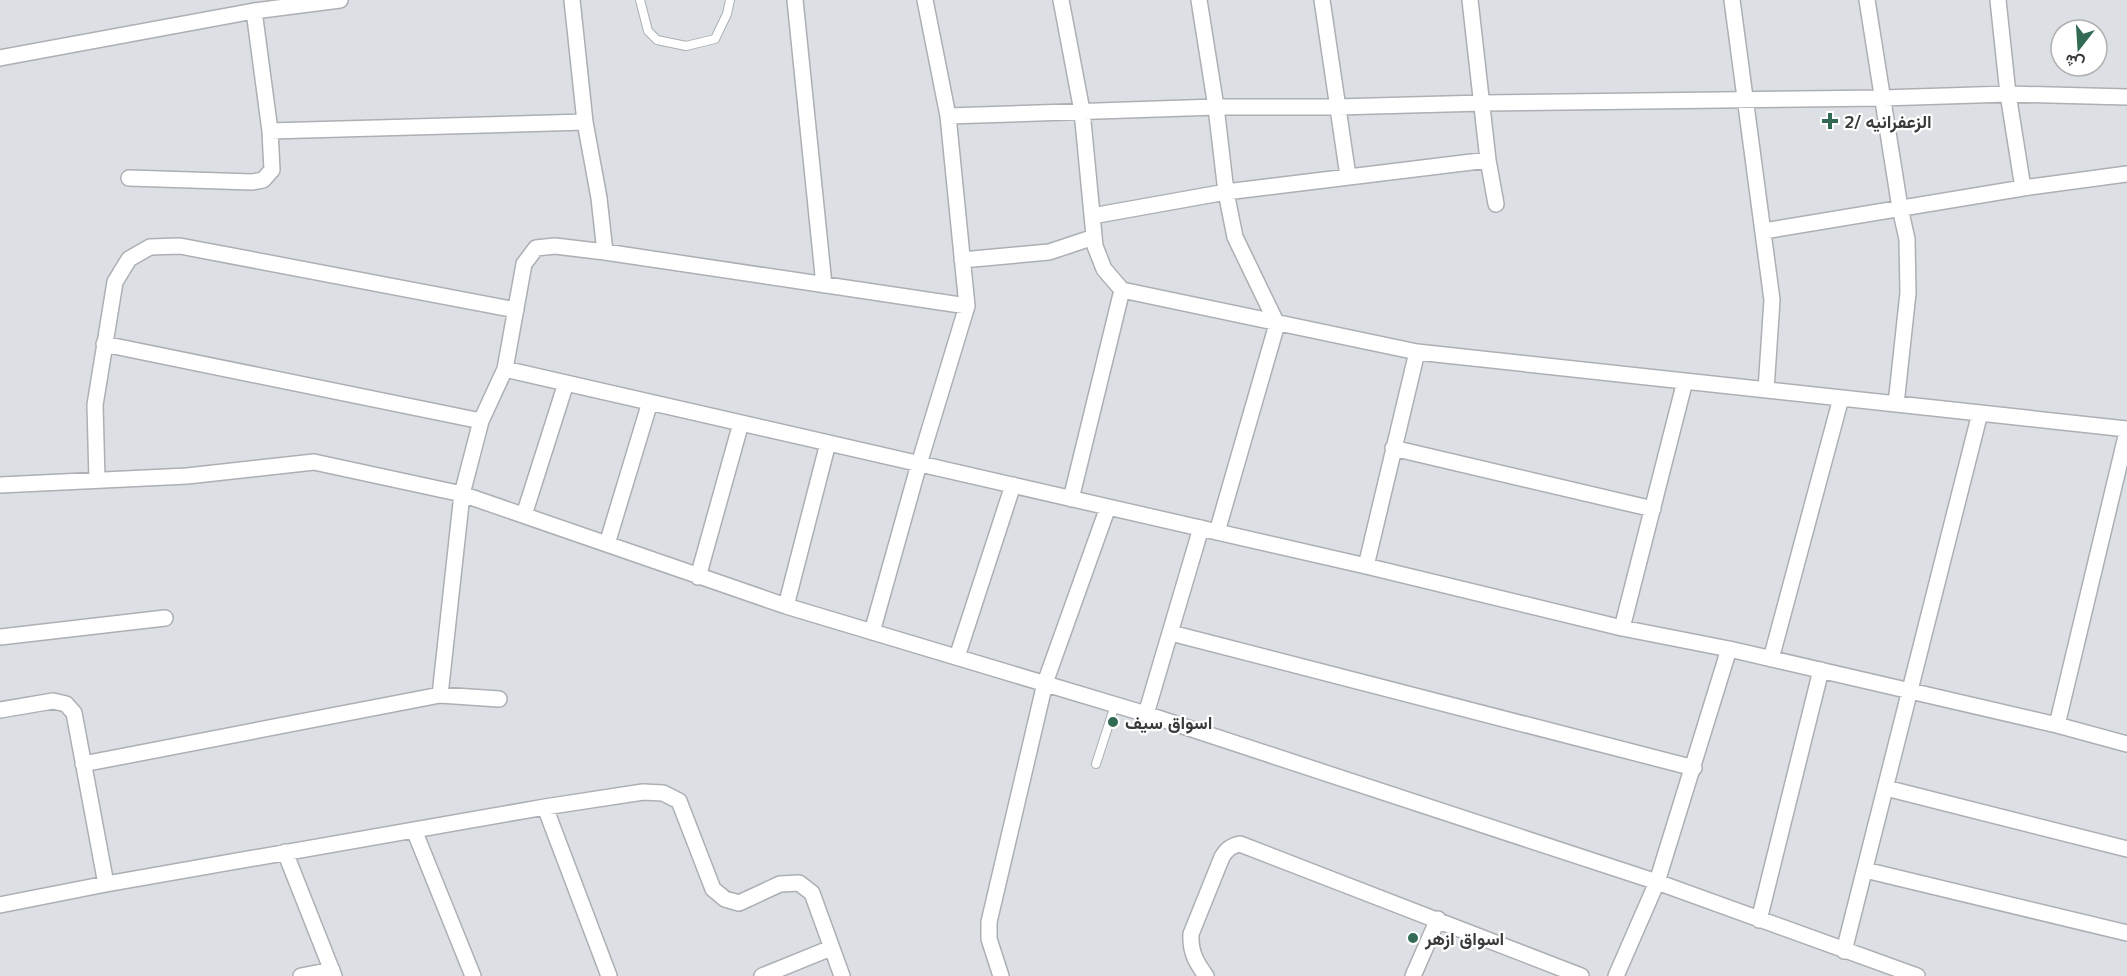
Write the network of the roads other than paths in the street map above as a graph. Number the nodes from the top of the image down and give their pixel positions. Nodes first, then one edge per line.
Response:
1 (340, 0) edge
2 (572, 0) edge
3 (640, 0) edge
4 (729, 0) edge
5 (795, 0) edge
6 (925, 0) edge
7 (1062, 0) edge
8 (1199, 0) edge
9 (1322, 0) edge
10 (1470, 0) edge
11 (1732, 0) edge
12 (1867, 0) edge
13 (1998, 0) edge
14 (254, 11) junction
15 (0, 58) edge
16 (2008, 94) junction
17 (2127, 97) edge
18 (1882, 98) junction
19 (1746, 100) junction
20 (1483, 103) junction
21 (1216, 106) junction
22 (1337, 107) junction
23 (1082, 111) junction
24 (948, 116) junction
25 (585, 122) junction
26 (270, 131) junction
27 (1488, 160) junction
28 (2127, 174) edge
29 (1348, 176) junction
30 (129, 178) dead end
31 (2023, 188) junction
32 (1226, 192) junction
33 (1496, 204) dead end
34 (1900, 208) junction
35 (1092, 216) junction
36 (1764, 231) junction
37 (1094, 237) junction
38 (605, 252) junction
39 (962, 260) junction
40 (824, 285) junction
41 (1122, 290) junction
42 (967, 306) junction
43 (516, 310) junction
44 (1277, 324) junction
45 (105, 344) junction
46 (1417, 352) junction
47 (505, 369) junction
48 (1685, 381) junction
49 (566, 383) junction
50 (1766, 390) junction
51 (1841, 398) junction
52 (650, 402) junction
53 (1896, 404) junction
54 (1980, 413) junction
55 (481, 421) junction
56 (741, 423) junction
57 (2127, 430) edge
58 (828, 443) junction
59 (1393, 448) junction
60 (919, 464) junction
61 (97, 480) junction
62 (0, 485) edge
63 (1013, 485) junction
64 (462, 494) junction
65 (1071, 499) junction
66 (1108, 507) junction
67 (1653, 509) junction
68 (524, 514) junction
69 (1201, 528) junction
70 (1217, 532) junction
71 (607, 544) junction
72 (1366, 566) junction
73 (698, 577) junction
74 (786, 606) junction
75 (165, 618) dead end
76 (1622, 628) junction
77 (872, 632) junction
78 (1171, 633) junction
79 (0, 637) edge
80 (1729, 649) junction
81 (957, 657) junction
82 (1771, 659) junction
83 (1821, 670) junction
84 (1045, 682) junction
85 (1910, 691) junction
86 (440, 695) junction
87 (499, 699) dead end
88 (1115, 705) junction
89 (0, 710) edge
90 (1146, 714) junction
91 (2057, 725) junction
92 (2127, 744) edge
93 (83, 764) junction
94 (1096, 764) dead end
95 (1694, 768) junction
96 (1886, 788) junction
97 (545, 807) junction
98 (414, 830) junction
99 (2127, 849) edge
100 (285, 852) junction
101 (1865, 870) junction
102 (1657, 882) junction
103 (106, 884) junction
104 (0, 905) edge
105 (1438, 919) junction
106 (1759, 920) junction
107 (2127, 933) edge
108 (831, 948) junction
109 (1844, 951) junction
110 (1542, 969) edge
111 (333, 973) edge
112 (301, 976) edge
113 (473, 976) edge
114 (609, 976) edge
115 (762, 976) edge
116 (842, 976) edge
117 (1001, 976) edge
118 (1206, 976) edge
119 (1413, 976) edge
120 (1581, 976) edge
121 (1616, 976) edge
122 (1917, 976) edge

1 - 14 street
2 - 25 street
3 - 4 lane
5 - 40 street
6 - 24 street
7 - 23 street
8 - 21 street
9 - 22 street
10 - 20 street
11 - 19 street
12 - 18 street
13 - 16 street
14 - 15 street
14 - 26 street
16 - 17 street
16 - 18 street
16 - 31 street
18 - 19 street
18 - 34 street
19 - 20 street
19 - 36 street
20 - 22 street
20 - 27 street
21 - 22 street
21 - 23 street
21 - 32 street
22 - 29 street
23 - 24 street
23 - 35 street
24 - 39 street
25 - 26 street
25 - 38 street
26 - 30 street
27 - 29 street
27 - 33 street
28 - 31 street
29 - 32 street
31 - 34 street
32 - 35 street
32 - 44 street
34 - 36 street
34 - 53 street
35 - 37 street
36 - 50 street
37 - 39 street
37 - 41 street
38 - 40 street
38 - 43 street
39 - 42 street
40 - 42 street
41 - 44 street
41 - 65 street
42 - 60 street
43 - 45 street
43 - 47 street
44 - 46 street
44 - 70 street
45 - 55 street
45 - 61 street
46 - 48 street
46 - 59 street
47 - 49 street
47 - 55 street
48 - 50 street
48 - 67 street
49 - 52 street
49 - 68 street
50 - 51 street
51 - 53 street
51 - 82 street
52 - 56 street
52 - 71 street
53 - 54 street
54 - 57 street
54 - 85 street
55 - 64 street
56 - 58 street
56 - 73 street
57 - 91 street
58 - 60 street
58 - 74 street
59 - 67 street
59 - 72 street
60 - 63 street
60 - 77 street
61 - 62 street
61 - 64 street
63 - 65 street
63 - 81 street
64 - 68 street
64 - 86 street
65 - 66 street
66 - 69 street
66 - 84 street
67 - 76 street
68 - 71 street
69 - 70 street
69 - 78 street
70 - 72 street
71 - 73 street
72 - 76 street
73 - 74 street
74 - 77 street
75 - 79 street
76 - 80 street
77 - 81 street
78 - 90 street
78 - 95 street
80 - 82 street
80 - 95 street
81 - 84 street
82 - 83 street
83 - 85 street
83 - 106 street
84 - 88 street
84 - 117 street
85 - 91 street
85 - 96 street
86 - 87 street
86 - 93 street
88 - 90 street
88 - 94 lane
89 - 93 street
90 - 102 street
91 - 92 street
93 - 103 street
95 - 102 street
96 - 99 street
96 - 101 street
97 - 98 street
97 - 108 street
97 - 114 street
98 - 100 street
98 - 113 street
100 - 103 street
100 - 111 street
101 - 107 street
101 - 109 street
102 - 106 street
102 - 121 street
103 - 104 street
105 - 110 street
105 - 118 street
105 - 119 street
106 - 109 street
108 - 115 street
108 - 116 street
109 - 122 street
110 - 120 street
111 - 112 street

